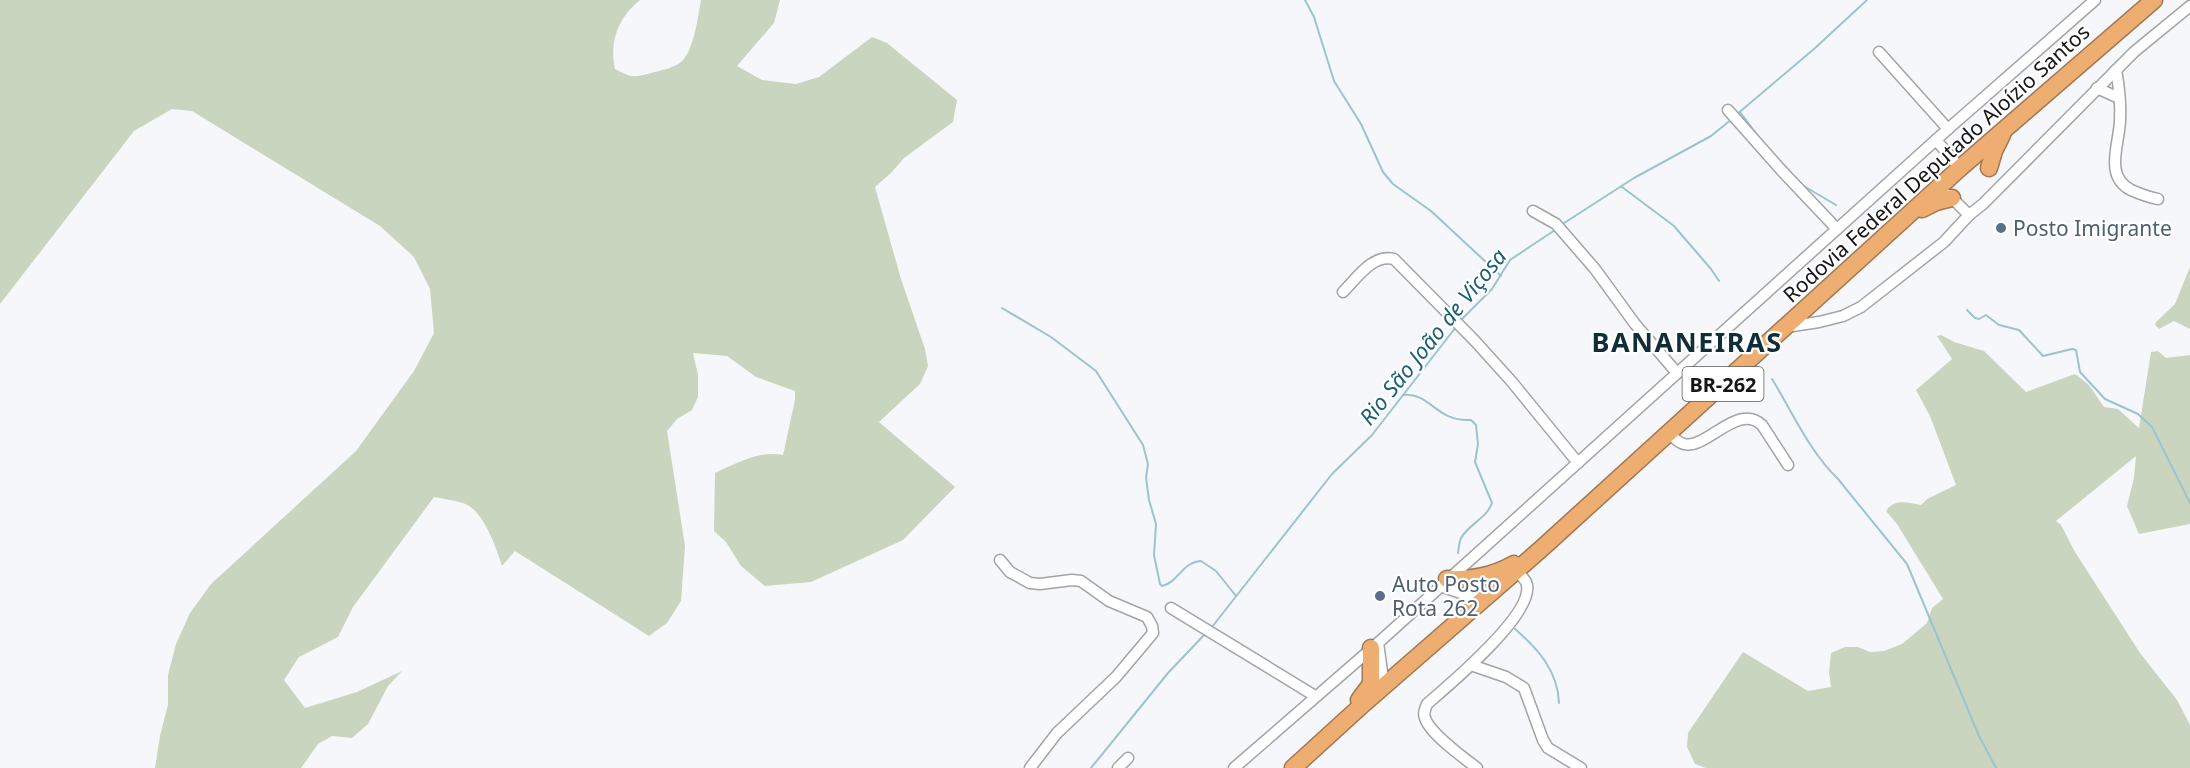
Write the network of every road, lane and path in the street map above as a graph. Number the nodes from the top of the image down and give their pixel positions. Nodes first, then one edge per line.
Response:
1 (2095, 0) edge
2 (2154, 0) edge
3 (2190, 6) edge
4 (1879, 52) dead end
5 (2116, 70) junction
6 (2097, 88) junction
7 (2119, 98) junction
8 (1731, 112) dead end
9 (2006, 128) junction
10 (1948, 129) junction
11 (1936, 141) junction
12 (1976, 154) junction
13 (1960, 168) junction
14 (1989, 168) junction
15 (2004, 184) junction
16 (1946, 192) junction
17 (2158, 199) dead end
18 (1533, 211) dead end
19 (1969, 215) junction
20 (1838, 229) junction
21 (1343, 292) dead end
22 (1786, 327) junction
23 (1677, 373) junction
24 (1668, 432) junction
25 (1578, 463) junction
26 (1788, 465) dead end
27 (1541, 549) junction
28 (1000, 560) dead end
29 (1515, 571) junction
30 (1444, 583) junction
31 (1482, 600) junction
32 (1171, 608) dead end
33 (1374, 645) junction
34 (1472, 665) junction
35 (1384, 686) junction
36 (1315, 696) junction
37 (1331, 733) junction
38 (1128, 758) dead end
39 (1030, 768) edge
40 (1118, 768) edge
41 (1233, 768) edge
42 (1293, 768) edge
43 (1478, 768) edge
44 (1581, 768) edge

1 - 10 street
2 - 9 highway, Rodovia Federal Deputado Aloízio Santos / BR-262
3 - 5 street
4 - 10 street
5 - 6 street
5 - 7 street
6 - 7 street
6 - 15 street
7 - 17 street
8 - 20 street
9 - 12 highway, Rodovia Federal Deputado Aloízio Santos / BR-262
9 - 14 highway
10 - 11 street
11 - 13 street
11 - 20 street
12 - 13 highway, Rodovia Federal Deputado Aloízio Santos / BR-262
12 - 14 street
13 - 16 highway, Rodovia Federal Deputado Aloízio Santos / BR-262
14 - 15 street
15 - 19 street
16 - 19 street
16 - 22 highway, Rodovia Federal Deputado Aloízio Santos / BR-262
18 - 23 street
19 - 22 street
20 - 23 street
21 - 25 street
22 - 24 highway, Rodovia Federal Deputado Aloízio Santos / BR-262
23 - 25 street
24 - 26 street
24 - 27 highway, Rodovia Federal Deputado Aloízio Santos / BR-262
25 - 30 street
27 - 29 highway, Rodovia Federal Deputado Aloízio Santos / BR-262
27 - 30 highway
28 - 39 street
29 - 31 highway, Rodovia Federal Deputado Aloízio Santos / BR-262
29 - 34 street
30 - 31 street
30 - 33 street
31 - 35 highway, Rodovia Federal Deputado Aloízio Santos / BR-262
32 - 36 street
33 - 35 street
33 - 36 street
33 - 37 highway
34 - 43 street
34 - 44 street
35 - 37 highway, Rodovia Federal Deputado Aloízio Santos / BR-262
36 - 41 street
37 - 42 highway, Rodovia Federal Deputado Aloízio Santos / BR-262
38 - 40 street

